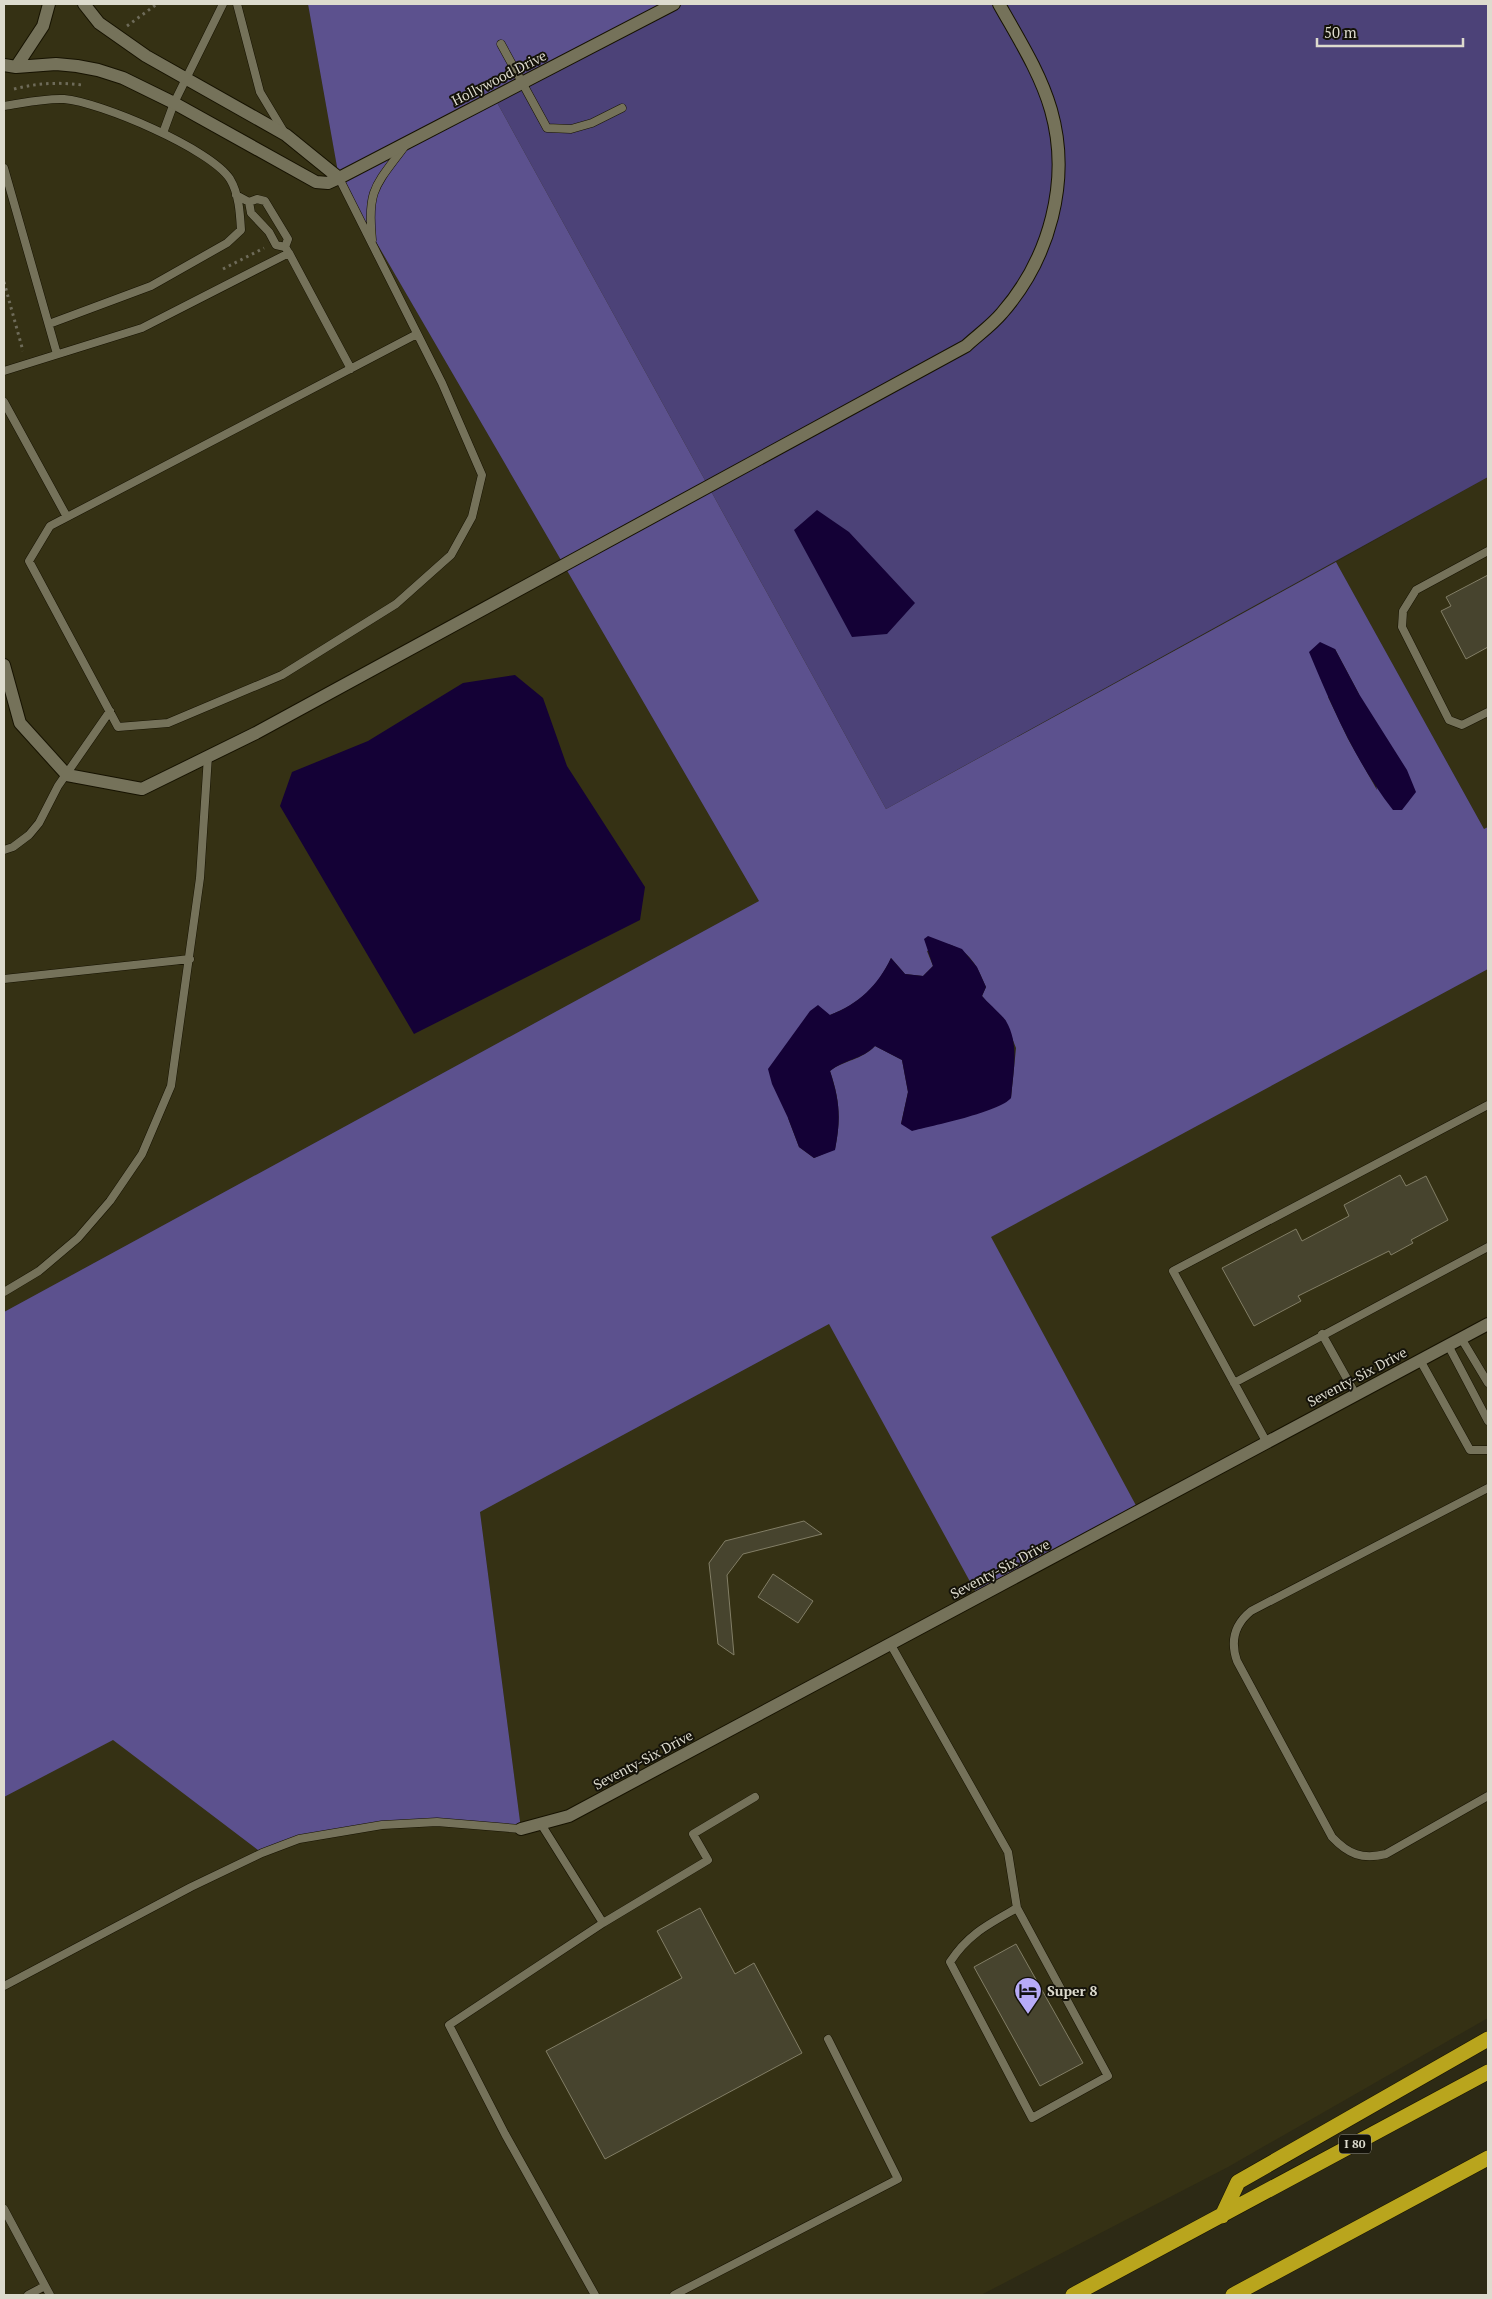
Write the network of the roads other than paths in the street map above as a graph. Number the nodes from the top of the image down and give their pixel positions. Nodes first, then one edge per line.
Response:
1 (49, 4) edge
2 (84, 4) edge
3 (223, 4) edge
4 (237, 4) edge
5 (674, 4) edge
6 (999, 4) edge
7 (501, 44) dead end
8 (10, 66) edge
9 (187, 78) junction
10 (522, 82) junction
11 (174, 103) junction
12 (4, 106) edge
13 (622, 108) dead end
14 (163, 133) junction
15 (286, 136) junction
16 (407, 142) junction
17 (4, 168) edge
18 (338, 178) junction
19 (236, 195) junction
20 (249, 202) junction
21 (373, 247) junction
22 (287, 250) junction
23 (49, 324) junction
24 (417, 334) junction
25 (57, 354) junction
26 (351, 369) junction
27 (4, 371) edge
28 (4, 402) edge
29 (67, 517) junction
30 (1488, 551) edge
31 (4, 665) edge
32 (110, 711) junction
33 (1488, 712) edge
34 (208, 756) junction
35 (67, 775) junction
36 (4, 850) edge
37 (190, 959) junction
38 (4, 979) edge
39 (1488, 1105) edge
40 (1488, 1247) edge
41 (4, 1292) edge
42 (1488, 1324) edge
43 (1322, 1334) junction
44 (1461, 1338) junction
45 (1448, 1345) junction
46 (1420, 1360) junction
47 (1234, 1383) junction
48 (1488, 1383) edge
49 (1356, 1395) junction
50 (1488, 1422) edge
51 (1267, 1443) junction
52 (1488, 1450) edge
53 (1488, 1488) edge
54 (891, 1645) junction
55 (1488, 1796) edge
56 (755, 1797) dead end
57 (541, 1824) junction
58 (522, 1829) joint
59 (1017, 1908) junction
60 (603, 1923) junction
61 (4, 1986) edge
62 (828, 2039) dead end
63 (1488, 2039) edge
64 (1488, 2072) edge
65 (1488, 2158) edge
66 (4, 2208) edge
67 (1222, 2216) junction
68 (45, 2286) junction
69 (28, 2295) edge
70 (50, 2295) edge
71 (595, 2295) edge
72 (674, 2295) edge
73 (1074, 2295) edge
74 (1233, 2295) edge

1 - 8 street
2 - 9 street
3 - 9 lane
4 - 15 lane
5 - 10 street, Hollywood Drive
6 - 34 street
7 - 10 lane
8 - 11 street, Hollywood Drive
9 - 11 lane
9 - 15 street
10 - 13 lane
10 - 16 street, Hollywood Drive
11 - 14 lane
11 - 18 street, Hollywood Drive
12 - 14 lane
14 - 19 lane
15 - 18 street
16 - 18 street, Hollywood Drive
16 - 21 lane
17 - 23 lane
18 - 21 lane
19 - 20 lane
19 - 23 lane
20 - 22 lane
20 - 22 lane
21 - 24 lane
22 - 25 lane
22 - 26 lane
23 - 25 lane
24 - 26 lane
24 - 32 lane
25 - 27 lane
26 - 29 lane
28 - 29 lane
29 - 32 lane
30 - 33 lane
31 - 35 street
32 - 35 lane
34 - 35 street
34 - 37 lane
35 - 36 lane
37 - 38 lane
37 - 41 lane
39 - 47 lane
40 - 43 lane
42 - 44 street, Seventy-Six Drive
43 - 47 lane
43 - 49 lane
44 - 45 street, Seventy-Six Drive
44 - 48 lane
45 - 46 street, Seventy-Six Drive
45 - 50 lane
46 - 49 street, Seventy-Six Drive
46 - 52 lane
47 - 51 lane
49 - 51 street, Seventy-Six Drive
51 - 54 street, Seventy-Six Drive
53 - 55 lane
54 - 57 street, Seventy-Six Drive
54 - 59 lane
56 - 60 lane
57 - 58 street, Seventy-Six Drive
57 - 60 lane
58 - 61 lane
59 - 59 lane
60 - 71 lane
62 - 72 lane
63 - 67 highway
64 - 67 highway, I 80
65 - 74 highway
66 - 68 lane
67 - 73 highway, I 80
68 - 69 lane
68 - 70 lane

